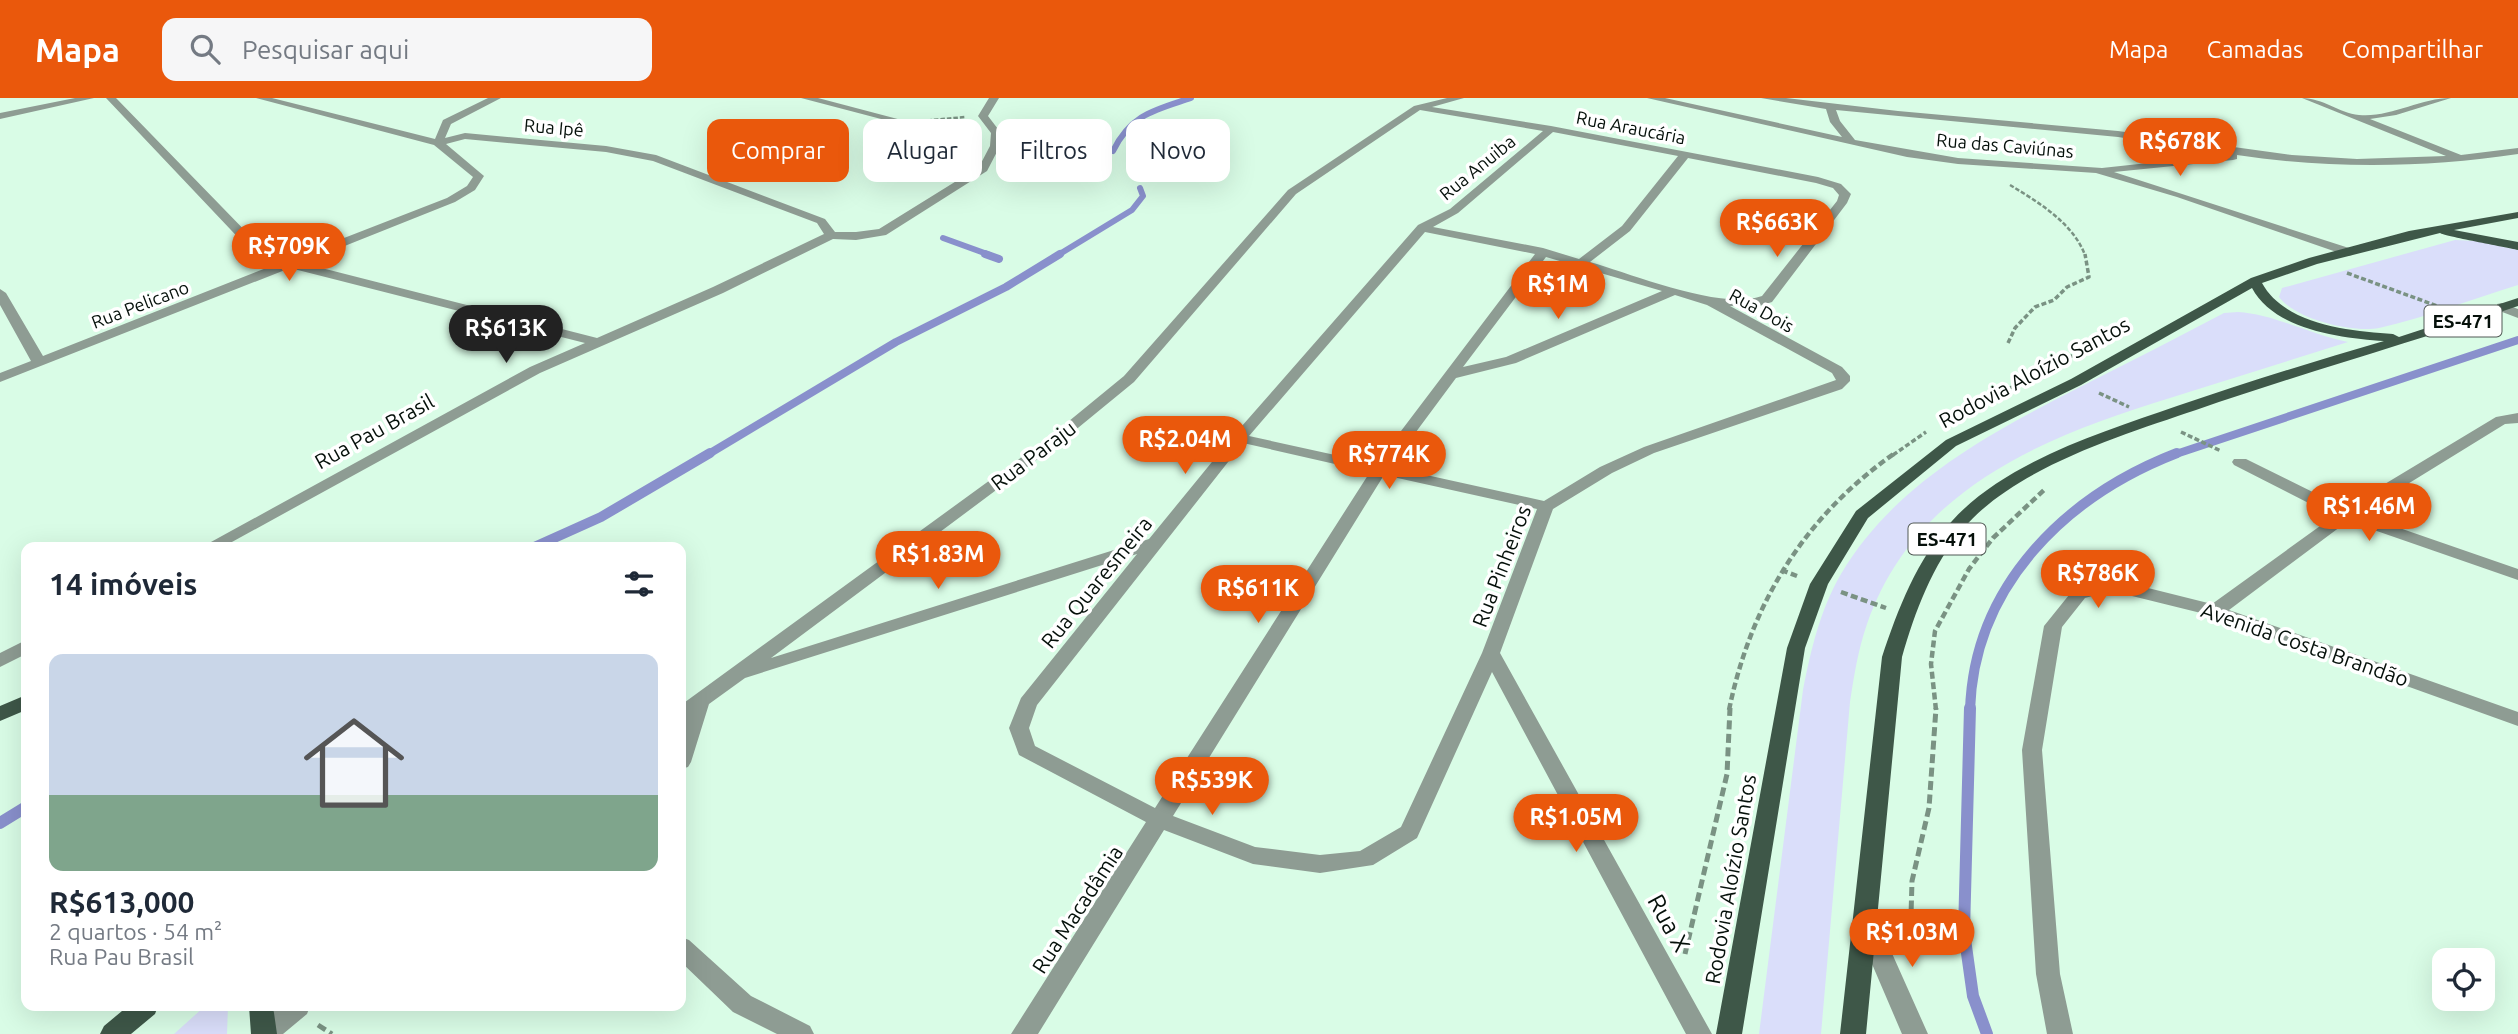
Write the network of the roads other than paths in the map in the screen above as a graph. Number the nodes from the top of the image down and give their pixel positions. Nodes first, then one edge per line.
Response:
1 (89, 98) edge
2 (111, 98) edge
3 (261, 98) edge
4 (495, 98) edge
5 (806, 98) edge
6 (994, 98) edge
7 (1459, 98) edge
8 (1652, 98) edge
9 (1766, 98) edge
10 (1881, 98) edge
11 (2307, 98) edge
12 (2446, 98) edge
13 (1830, 106) junction
14 (1417, 108) junction
15 (1902, 114) junction
16 (0, 116) edge
17 (2359, 118) junction
18 (892, 119) edge
19 (1551, 130) junction
20 (1851, 141) junction
21 (438, 143) junction
22 (2518, 151) edge
23 (1685, 155) junction
24 (2260, 155) junction
25 (2462, 159) junction
26 (2097, 170) junction
27 (2518, 215) edge
28 (1422, 228) junction
29 (2413, 234) junction
30 (831, 235) junction
31 (2518, 246) edge
32 (1543, 252) junction
33 (2348, 252) junction
34 (1582, 262) junction
35 (290, 264) junction
36 (2255, 281) junction
37 (1674, 291) junction
38 (0, 293) edge
39 (1712, 302) junction
40 (2518, 302) edge
41 (2502, 307) junction
42 (2518, 314) edge
43 (2408, 339) junction
44 (597, 342) junction
45 (39, 362) junction
46 (1836, 370) joint
47 (1450, 375) junction
48 (0, 378) edge
49 (2518, 418) edge
50 (1239, 438) junction
51 (2240, 462) dead end
52 (1379, 470) junction
53 (1546, 506) junction
54 (2346, 515) junction
55 (219, 542) edge
56 (1155, 542) junction
57 (2518, 575) edge
58 (2215, 611) junction
59 (21, 649) edge
60 (1491, 653) junction
61 (0, 661) edge
62 (733, 676) junction
63 (701, 699) junction
64 (21, 704) edge
65 (686, 711) edge
66 (0, 714) edge
67 (2518, 719) edge
68 (686, 746) edge
69 (1160, 820) junction
70 (1866, 922) junction
71 (686, 952) edge
72 (140, 1011) edge
73 (262, 1011) edge
74 (292, 1011) edge
75 (113, 1034) edge
76 (264, 1034) edge
77 (801, 1034) edge
78 (1024, 1034) edge
79 (1699, 1034) edge
80 (1728, 1034) edge
81 (1853, 1034) edge
82 (1915, 1034) edge
83 (2060, 1034) edge

1 - 16 street
2 - 35 street
3 - 21 street, Rua Ipê
4 - 21 street
5 - 18 street
6 - 30 street
7 - 14 street, Rua Paraju
8 - 20 street, Rua das Caviúnas
9 - 13 street
10 - 15 street
11 - 17 street
12 - 17 street
13 - 15 street
13 - 20 street
14 - 19 street, Rua Araucária
14 - 62 street, Rua Paraju
15 - 24 street
17 - 25 street
19 - 23 street, Rua Araucária
19 - 28 street, Rua Anuiba
20 - 26 street, Rua das Caviúnas
21 - 30 street, Rua Ipê
21 - 35 street, Rua Pelicano
22 - 25 street
23 - 34 street
23 - 39 street, Rua Araucária
24 - 25 street
24 - 26 street
26 - 33 street, Rua das Caviúnas
27 - 29 main road, Rodovia Aloízio Santos
28 - 32 street, Rua Dois
28 - 50 street, Rua Quaresmeira
29 - 31 main road
29 - 33 main road, Rodovia Aloízio Santos
30 - 44 street, Rua Pau Brasil
32 - 34 street, Rua Dois
32 - 47 street, Rua Macadâmia
33 - 36 main road, Rodovia Aloízio Santos
34 - 37 street, Rua Dois
35 - 44 street
35 - 45 street, Rua Pelicano
36 - 43 main road
36 - 80 main road, Rodovia Aloízio Santos
37 - 39 street, Rua Dois
37 - 47 street
38 - 45 street
39 - 46 street, Rua Dois
40 - 41 main road, ES-471
41 - 42 street
41 - 43 main road, ES-471
43 - 70 main road, ES-471
44 - 55 street, Rua Pau Brasil
45 - 48 street, Rua Pelicano
46 - 53 street, Rua Pinheiros
47 - 52 street, Rua Macadâmia
49 - 54 street
50 - 52 street
50 - 56 street, Rua Quaresmeira
51 - 54 street
52 - 53 street
52 - 69 street, Rua Macadâmia
53 - 60 street, Rua Pinheiros
54 - 57 street
54 - 58 street
56 - 62 street
56 - 69 street, Rua Quaresmeira
58 - 67 street, Avenida Costa Brandão
58 - 83 street, Avenida Costa Brandão
59 - 61 street
60 - 69 street, Rua Pinheiros
60 - 79 street, Rua X
62 - 63 street, Rua Paraju
63 - 65 street, Rua Paraju
63 - 68 street
64 - 66 main road
69 - 78 street, Rua Macadâmia
70 - 81 main road, ES-471
70 - 82 street
71 - 77 street
72 - 75 main road
73 - 76 main road
74 - 76 street

